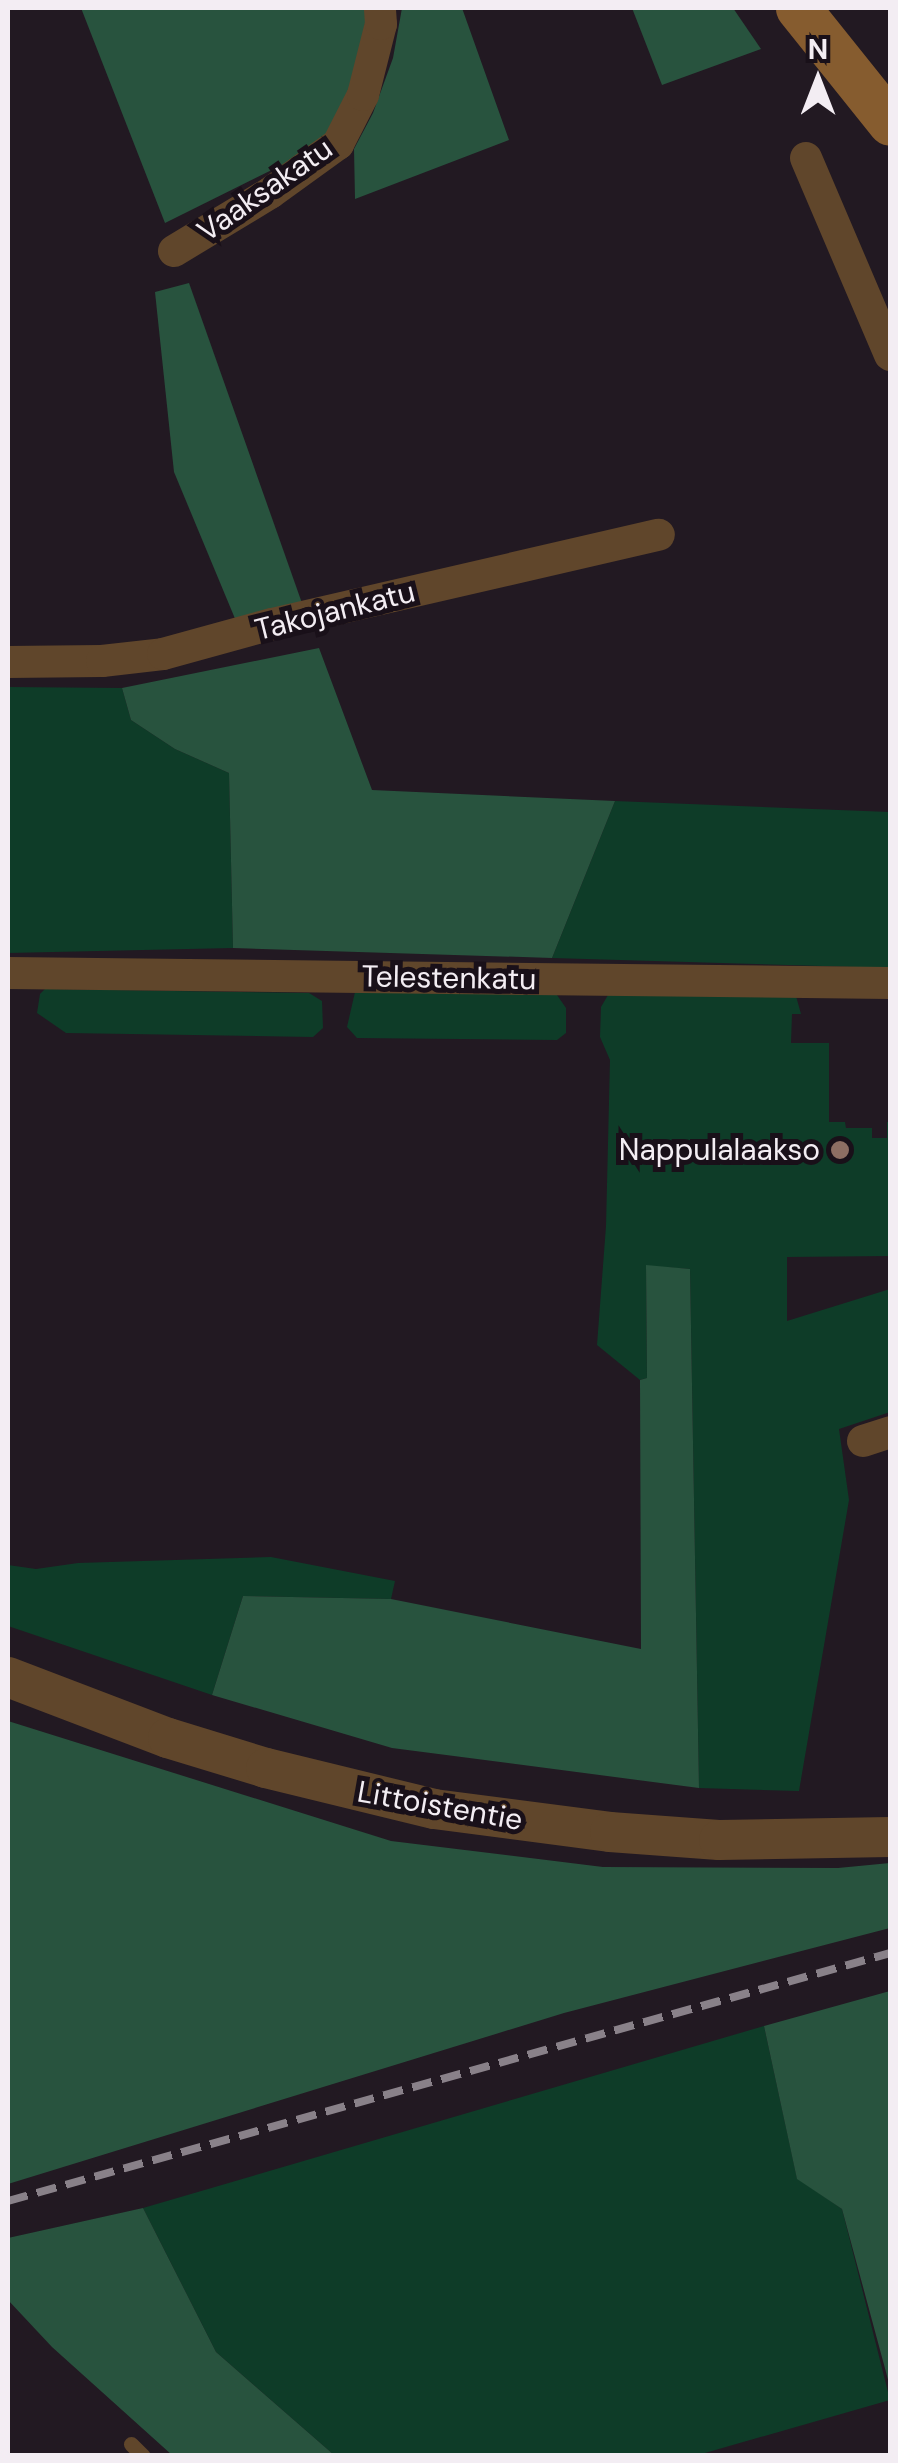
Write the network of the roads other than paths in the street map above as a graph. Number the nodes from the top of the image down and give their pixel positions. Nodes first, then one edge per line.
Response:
1 (380, 8) edge
2 (798, 8) edge
3 (890, 123) edge
4 (806, 158) dead end
5 (174, 252) dead end
6 (890, 355) edge
7 (660, 535) dead end
8 (8, 662) edge
9 (8, 973) edge
10 (890, 983) edge
11 (8, 1677) edge
12 (890, 1837) edge

1 - 5 street, Vaaksakatu
2 - 3 main road
4 - 6 street
7 - 8 street, Takojankatu
9 - 10 street, Telestenkatu
11 - 12 street, Littoistentie

